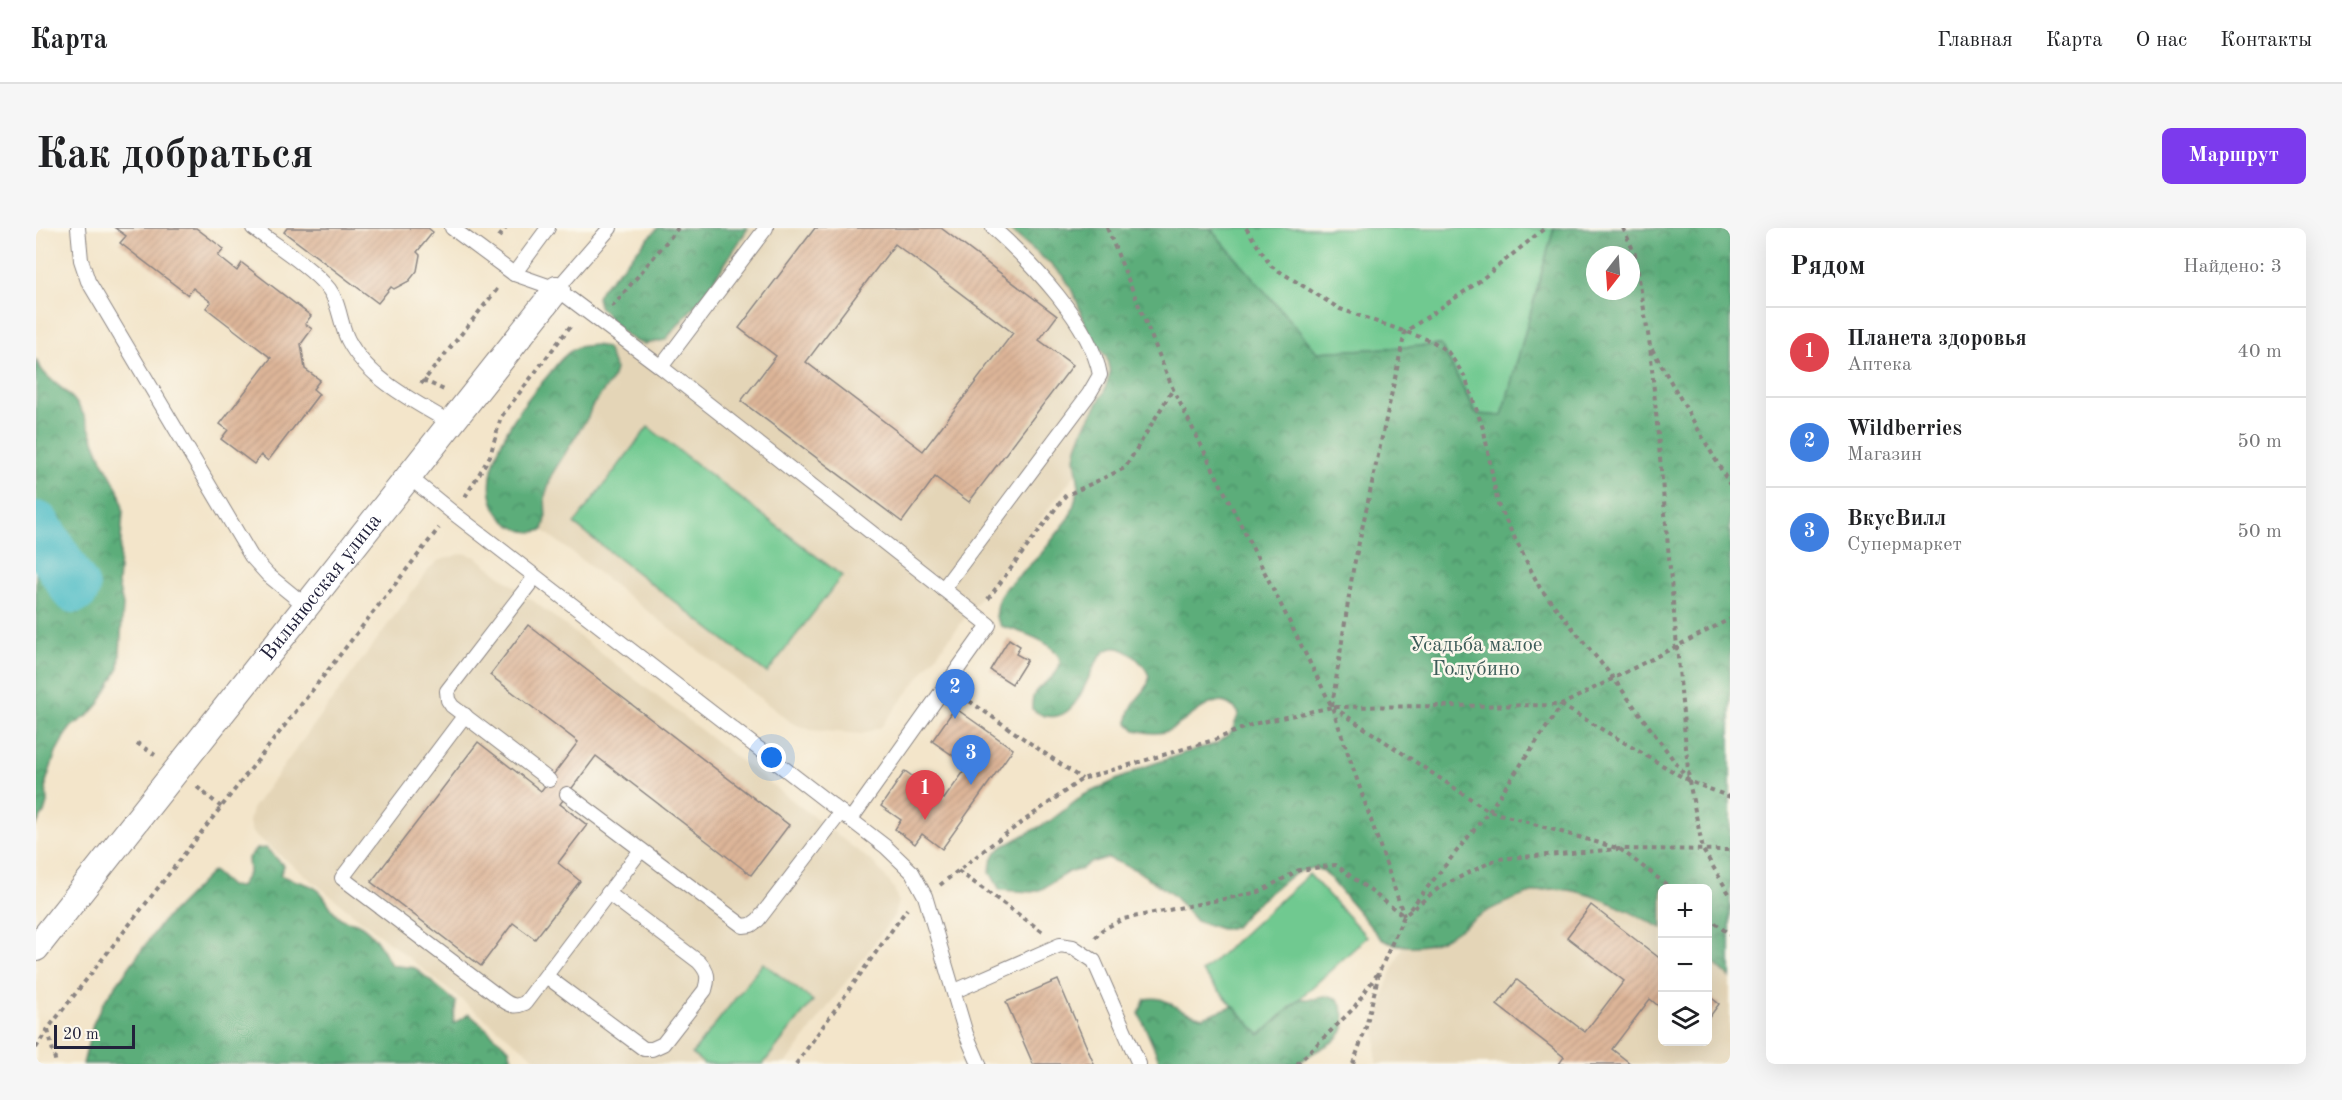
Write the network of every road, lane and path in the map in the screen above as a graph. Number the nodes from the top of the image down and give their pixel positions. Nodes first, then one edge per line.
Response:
1 (78, 228) edge
2 (253, 228) edge
3 (452, 228) edge
4 (506, 228) edge
5 (548, 228) edge
6 (610, 228) edge
7 (678, 228) edge
8 (766, 228) edge
9 (993, 228) edge
10 (1107, 228) edge
11 (1246, 228) edge
12 (1545, 228) edge
13 (1623, 228) edge
14 (487, 255) junction
15 (514, 274) junction
16 (557, 289) junction
17 (584, 309) junction
18 (600, 322) junction
19 (1405, 332) junction
20 (1650, 346) junction
21 (661, 367) junction
22 (1173, 389) junction
23 (409, 399) junction
24 (451, 423) junction
25 (409, 477) junction
26 (1730, 484) edge
27 (452, 512) junction
28 (535, 577) junction
29 (943, 589) junction
30 (306, 606) junction
31 (976, 615) junction
32 (1730, 619) edge
33 (1679, 644) junction
34 (1614, 679) junction
35 (946, 685) junction
36 (1561, 705) junction
37 (1332, 707) junction
38 (465, 715) junction
39 (1083, 779) junction
40 (549, 780) dead end
41 (1689, 781) junction
42 (567, 794) dead end
43 (1730, 797) edge
44 (1489, 811) junction
45 (846, 816) junction
46 (1620, 849) junction
47 (641, 850) junction
48 (1703, 850) junction
49 (1730, 850) edge
50 (958, 871) junction
51 (1666, 884) edge
52 (608, 893) junction
53 (1730, 895) edge
54 (925, 896) junction
55 (1404, 916) junction
56 (1712, 921) edge
57 (1730, 935) edge
58 (1060, 945) junction
59 (36, 948) edge
60 (1084, 953) junction
61 (1380, 970) junction
62 (546, 976) junction
63 (955, 991) junction
64 (48, 1030) junction
65 (36, 1048) edge
66 (56, 1064) edge
67 (796, 1064) edge
68 (979, 1064) edge
69 (1139, 1064) edge
70 (1297, 1064) edge
71 (1353, 1064) edge

1 - 30 lane
2 - 23 lane
3 - 14 lane
4 - 14 path
5 - 15 lane
6 - 16 lane, Вильнюсская улица
7 - 18 path
8 - 21 lane
9 - 29 lane
10 - 22 path
11 - 19 path
12 - 19 path
13 - 20 path
14 - 15 lane
14 - 23 path
15 - 16 lane
16 - 17 lane
16 - 24 street, Вильнюсская улица
17 - 18 lane
17 - 27 path
18 - 21 lane
19 - 34 path
19 - 37 path
20 - 26 path
20 - 33 path
21 - 29 lane
22 - 31 path
22 - 37 path
23 - 24 lane
24 - 25 street, Вильнюсская улица
25 - 27 lane
25 - 30 street, Вильнюсская улица
27 - 28 lane
27 - 64 path
28 - 38 lane
28 - 45 lane
29 - 31 lane
30 - 59 street, Вильнюсская улица
31 - 35 lane
32 - 33 path
33 - 34 path
33 - 41 path
34 - 36 path
34 - 41 path
35 - 39 path
35 - 45 lane
36 - 37 path
36 - 41 path
36 - 44 path
37 - 39 path
37 - 44 path
37 - 55 path
38 - 40 lane
38 - 62 lane
39 - 50 path
41 - 43 path
41 - 48 path
42 - 47 lane
44 - 46 path
44 - 55 path
45 - 47 lane
45 - 54 lane
46 - 48 path
46 - 51 path
46 - 55 path
47 - 52 lane
48 - 49 path
48 - 53 path
50 - 54 path
50 - 58 path
52 - 62 lane
52 - 62 lane
54 - 63 lane
54 - 67 path
55 - 60 path
55 - 61 path
56 - 57 path
58 - 60 lane
58 - 63 lane
60 - 69 lane
61 - 70 path
61 - 71 path
63 - 68 lane
64 - 65 path
64 - 66 path

